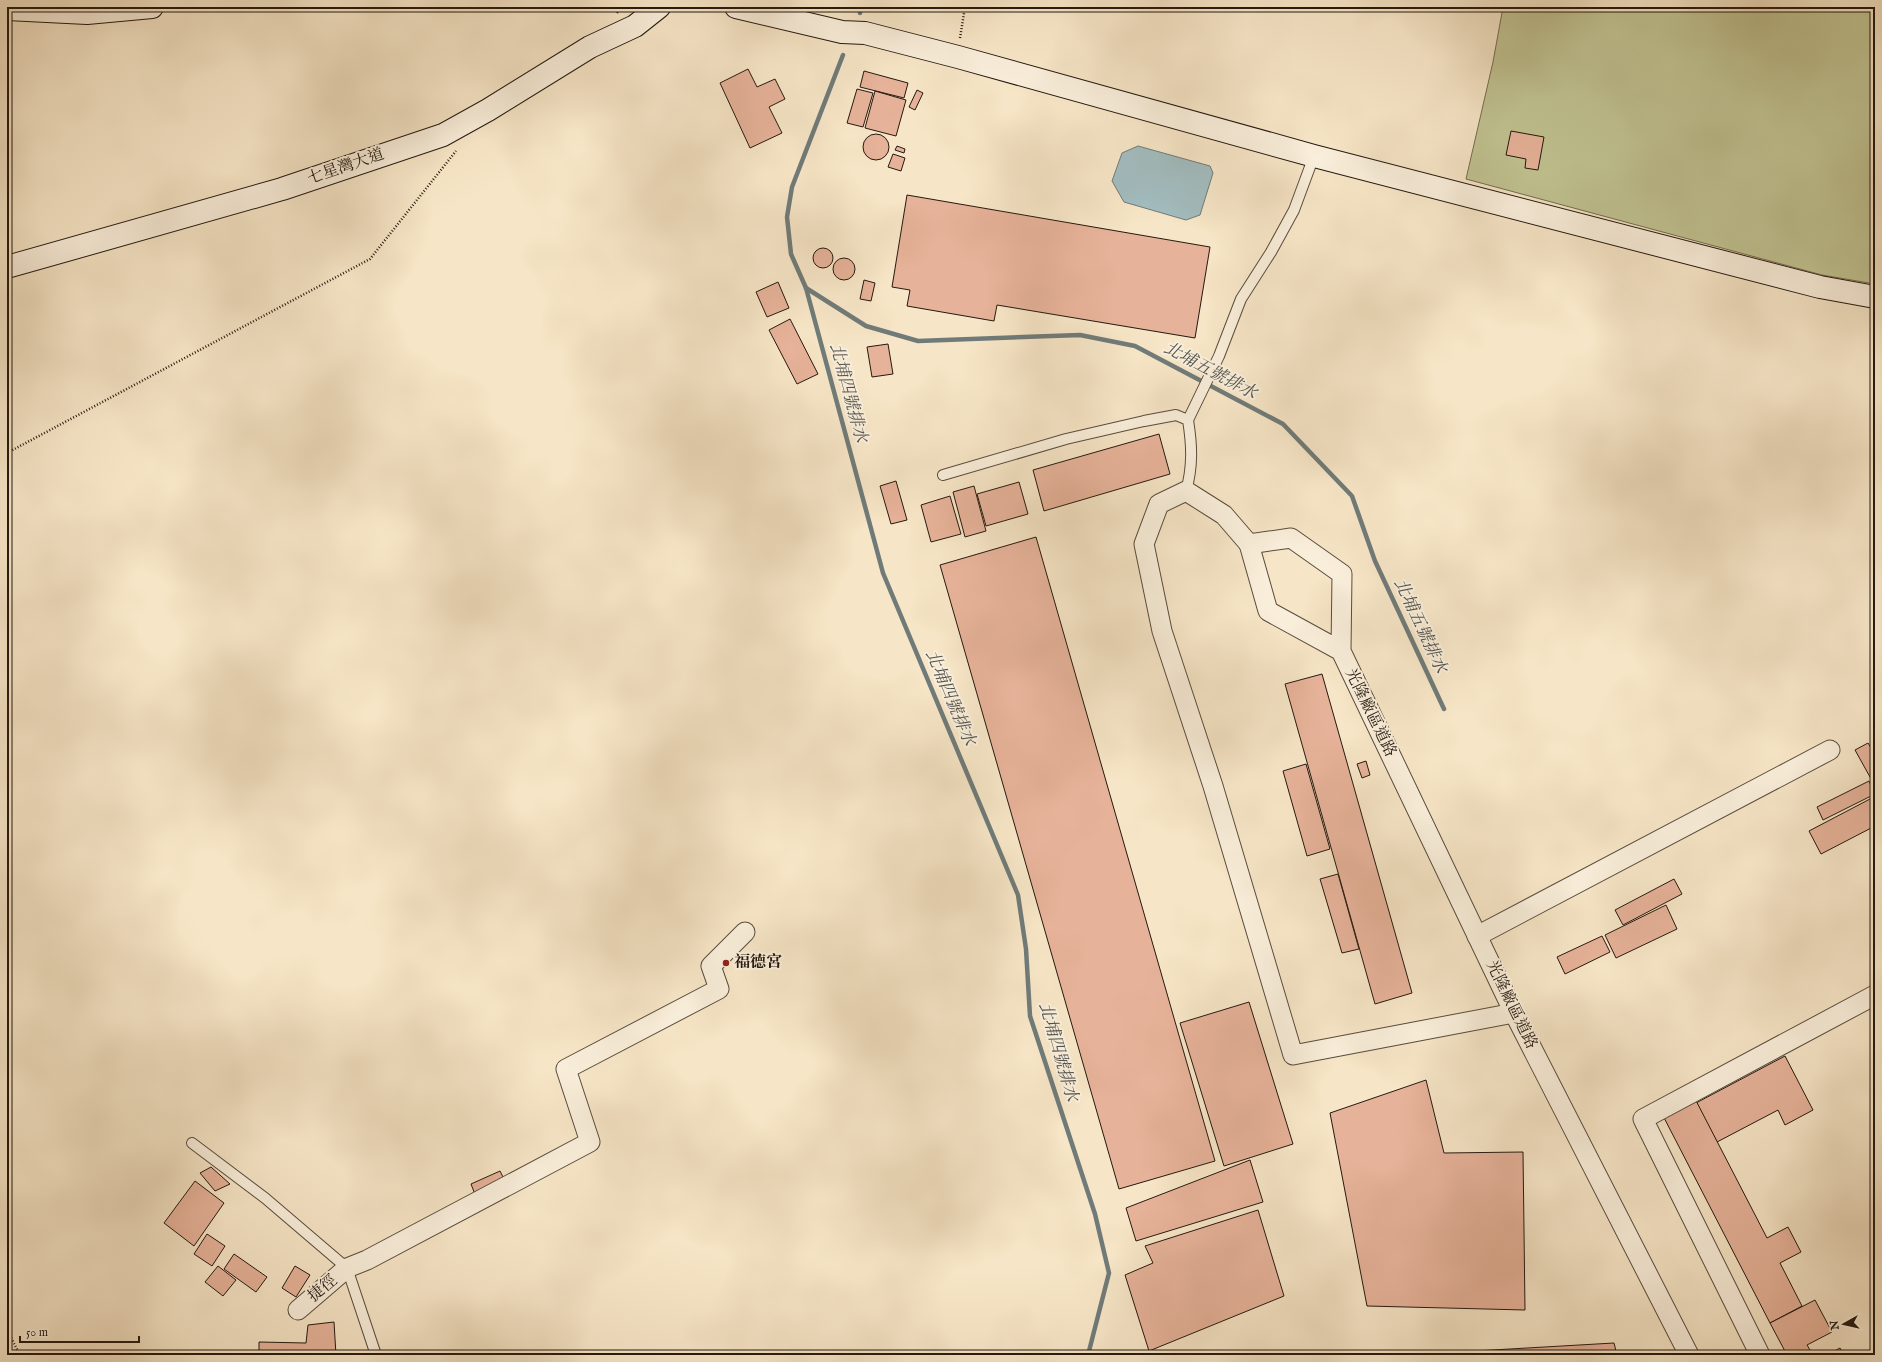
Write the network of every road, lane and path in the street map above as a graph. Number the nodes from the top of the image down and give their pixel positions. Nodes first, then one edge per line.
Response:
1 (152, 7) edge
2 (622, 7) edge
3 (659, 7) edge
4 (736, 7) edge
5 (965, 7) edge
6 (7, 8) edge
7 (612, 18) dead end
8 (958, 57) junction
9 (458, 147) dead end
10 (1314, 156) junction
11 (7, 267) edge
12 (1875, 297) edge
13 (1188, 420) junction
14 (7, 453) edge
15 (943, 475) dead end
16 (1186, 490) junction
17 (1249, 544) junction
18 (1341, 651) junction
19 (1830, 750) dead end
20 (745, 932) dead end
21 (1477, 936) junction
22 (1875, 995) edge
23 (1514, 1013) junction
24 (192, 1143) dead end
25 (347, 1268) junction
26 (298, 1310) dead end
27 (7, 1330) edge
28 (20, 1355) edge
29 (376, 1355) edge
30 (1689, 1355) edge
31 (1760, 1355) edge

1 - 6 street
2 - 7 path
3 - 11 street, 七星灣大道
4 - 8 street
5 - 8 path
8 - 10 street
9 - 14 path
10 - 12 street
10 - 13 lane
13 - 15 lane
13 - 16 lane
16 - 17 street
16 - 23 street
17 - 18 street, 光隆廠區道路
17 - 18 street, 光隆廠區道路
18 - 21 street, 光隆廠區道路
19 - 21 street
20 - 25 street, 捷徑
21 - 23 street, 光隆廠區道路
22 - 31 street
23 - 30 street, 光隆廠區道路
24 - 25 lane
25 - 26 street, 捷徑
25 - 29 lane
27 - 28 path

